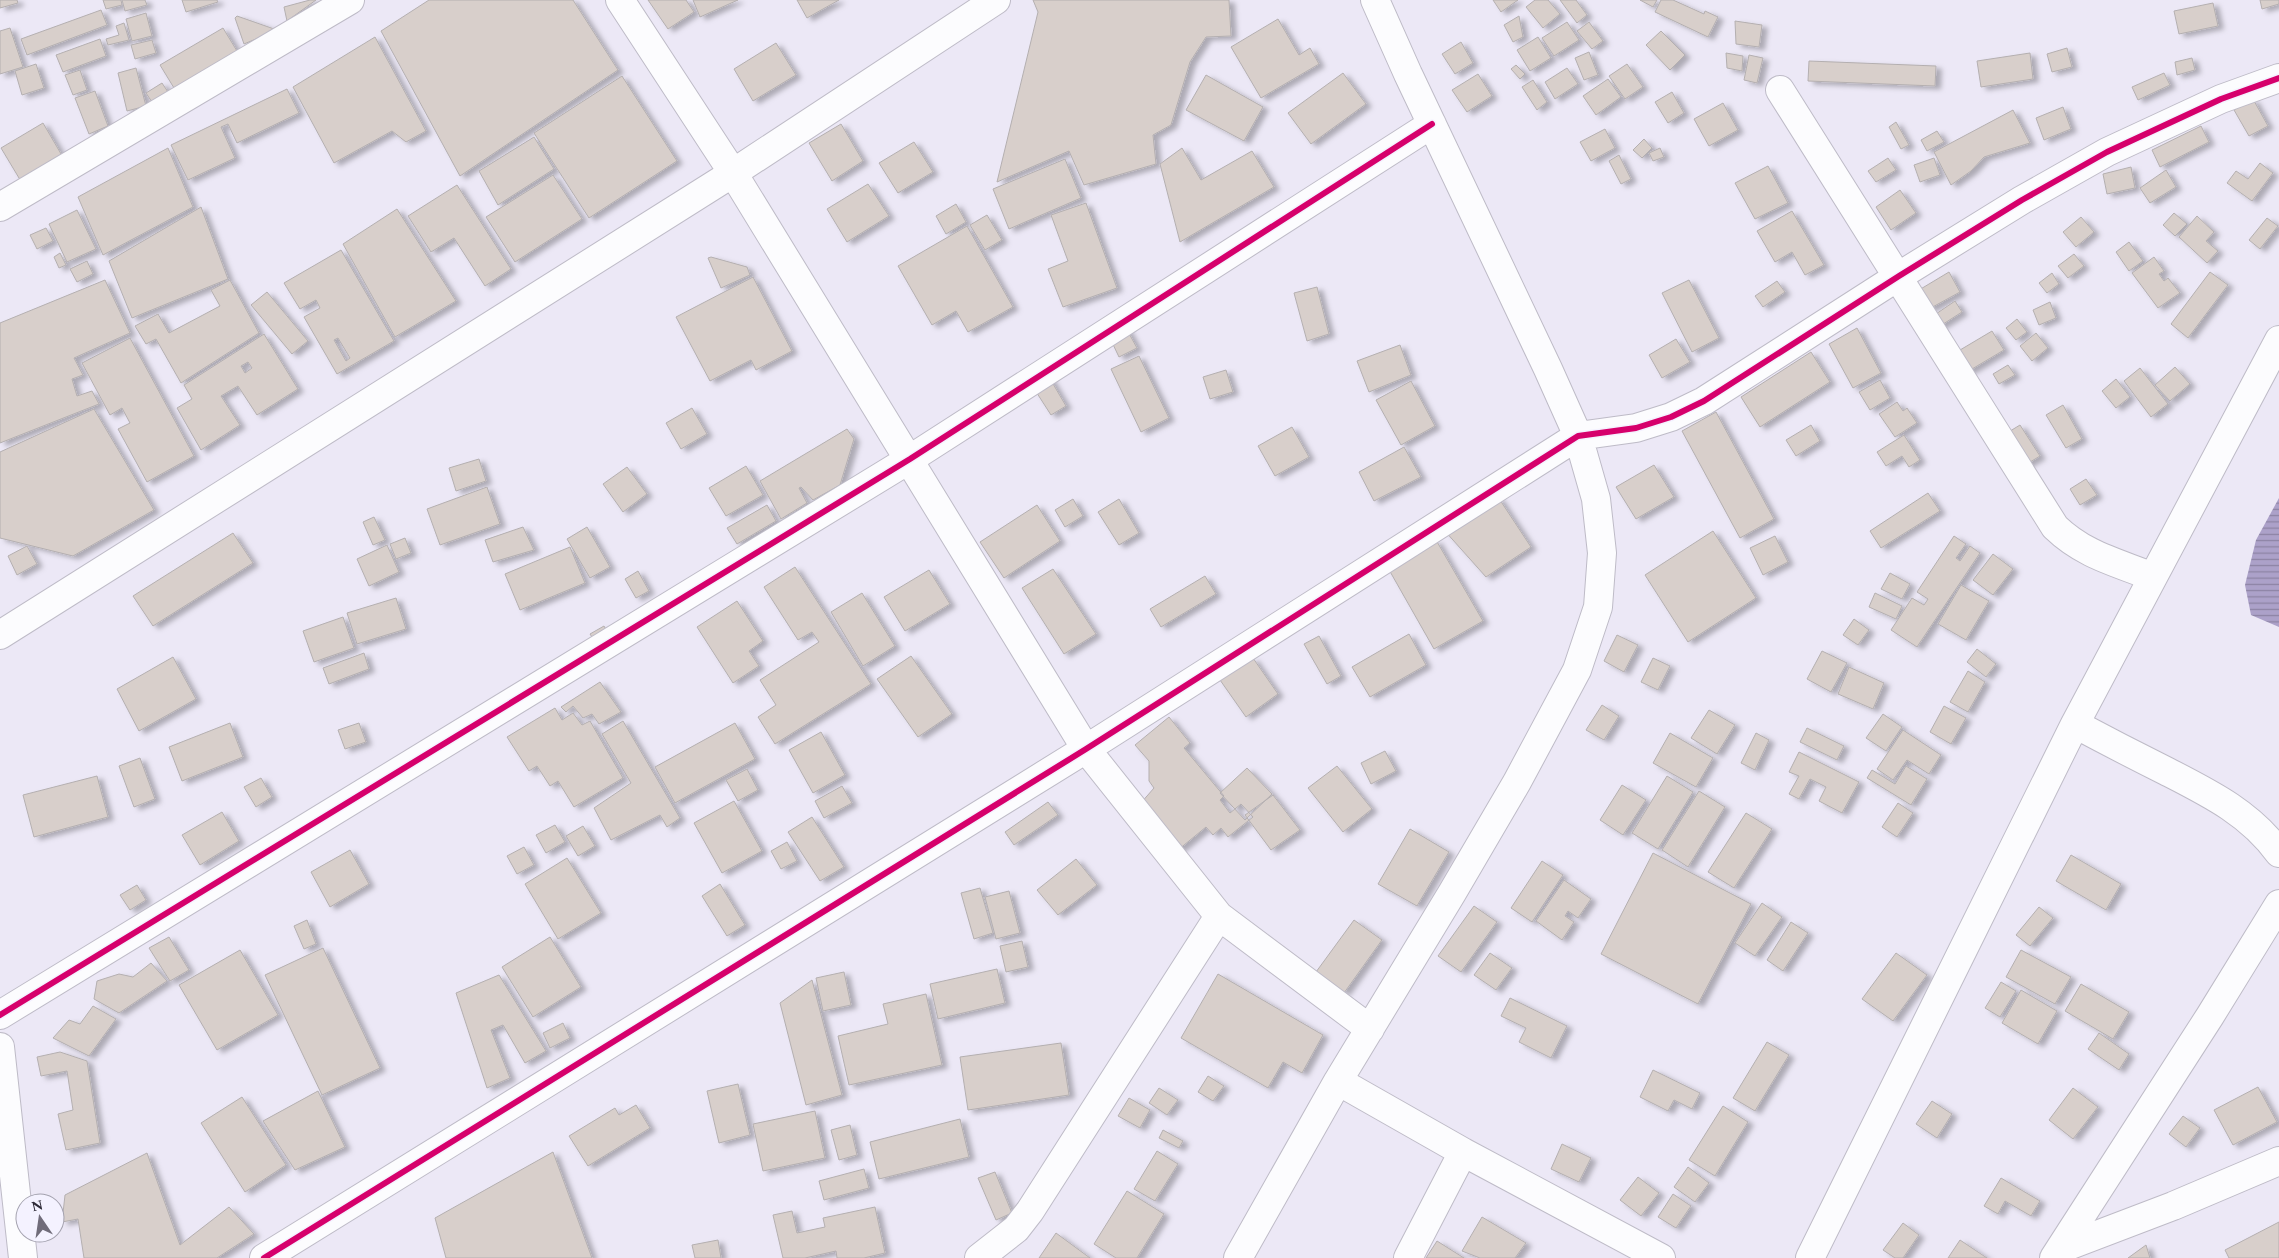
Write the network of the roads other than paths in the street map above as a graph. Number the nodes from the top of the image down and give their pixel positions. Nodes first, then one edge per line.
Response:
1 (350, 0) edge
2 (620, 0) edge
3 (996, 0) edge
4 (1375, 0) edge
5 (2279, 78) edge
6 (1780, 90) dead end
7 (1432, 124) junction
8 (733, 174) junction
9 (0, 207) edge
10 (1899, 276) junction
11 (2279, 340) edge
12 (1578, 436) junction
13 (910, 459) junction
14 (2153, 577) junction
15 (0, 635) edge
16 (2075, 724) junction
17 (1086, 749) junction
18 (2279, 853) edge
19 (2279, 904) edge
20 (1219, 916) junction
21 (0, 1015) edge
22 (1370, 1029) junction
23 (0, 1047) edge
24 (1338, 1081) junction
25 (4, 1116) edge
26 (1463, 1152) junction
27 (2279, 1161) edge
28 (2057, 1253) edge
29 (23, 1258) edge
30 (264, 1258) edge
31 (979, 1258) edge
32 (1238, 1258) edge
33 (1408, 1258) edge
34 (1661, 1258) edge
35 (1810, 1258) edge

1 - 9 street
2 - 8 street
3 - 8 street
4 - 7 street
5 - 10 street
6 - 10 street
7 - 12 street
7 - 13 street
8 - 13 street
8 - 15 street
10 - 12 street
10 - 14 street
11 - 14 street
12 - 17 street
12 - 22 street
13 - 17 street
13 - 21 street
14 - 16 street
16 - 18 street
16 - 35 street
17 - 20 street
17 - 30 street
19 - 28 street
20 - 22 street
20 - 31 street
22 - 24 street
23 - 25 street
24 - 26 street
24 - 32 street
25 - 29 street
26 - 33 street
26 - 34 street
27 - 28 street

